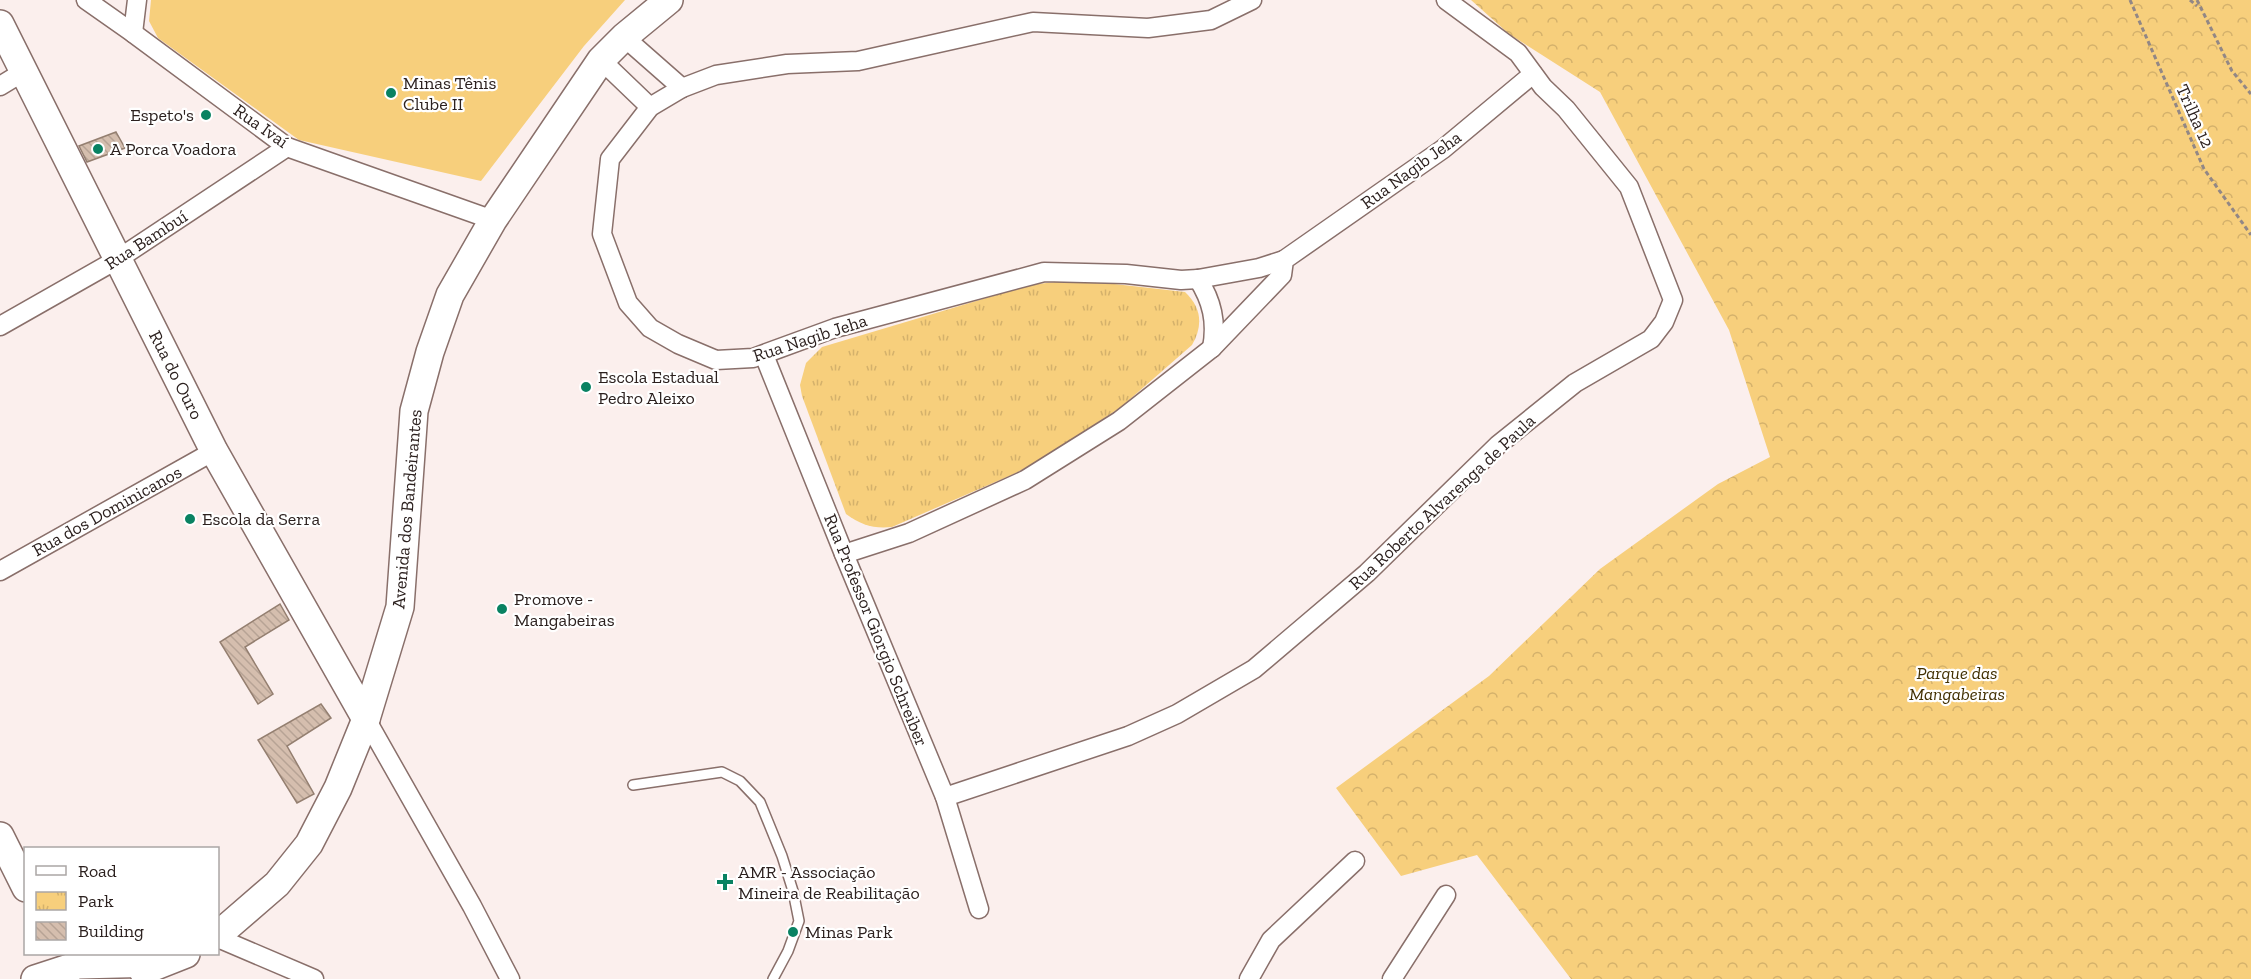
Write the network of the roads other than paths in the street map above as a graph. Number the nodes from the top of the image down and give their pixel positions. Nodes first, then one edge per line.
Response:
1 (86, 0) edge
2 (137, 0) edge
3 (669, 0) edge
4 (1252, 0) edge
5 (1446, 0) edge
6 (0, 24) edge
7 (133, 33) junction
8 (624, 37) junction
9 (602, 60) junction
10 (23, 72) junction
11 (1533, 74) junction
12 (0, 86) edge
13 (682, 88) junction
14 (650, 107) junction
15 (287, 147) junction
16 (493, 219) junction
17 (118, 259) junction
18 (1284, 260) junction
19 (1198, 279) junction
20 (0, 326) edge
21 (1212, 348) junction
22 (764, 354) junction
23 (214, 451) junction
24 (844, 554) junction
25 (0, 571) edge
26 (383, 668) junction
27 (342, 675) junction
28 (366, 719) junction
29 (633, 785) dead end
30 (945, 797) junction
31 (0, 836) edge
32 (1355, 861) dead end
33 (24, 884) edge
34 (1446, 895) dead end
35 (979, 909) dead end
36 (219, 936) edge
37 (219, 937) edge
38 (183, 955) edge
39 (160, 963) junction
40 (76, 966) edge
41 (35, 979) edge
42 (124, 979) edge
43 (314, 979) edge
44 (510, 979) edge
45 (773, 979) edge
46 (1249, 979) edge
47 (1392, 979) edge

1 - 7 street, Rua Ivaí
2 - 7 street
3 - 8 street, Avenida dos Bandeirantes
4 - 13 street
5 - 11 street, Rua Roberto Alvarenga de Paula
6 - 10 street, Rua do Ouro
7 - 15 street, Rua Ivaí
8 - 9 street, Avenida dos Bandeirantes
8 - 13 street
9 - 14 street
9 - 16 street, Avenida dos Bandeirantes
10 - 12 street
10 - 17 street, Rua do Ouro
11 - 18 street, Rua Nagib Jeha
11 - 30 street, Rua Roberto Alvarenga de Paula
13 - 14 street
14 - 22 street, Rua Nagib Jeha
15 - 16 street, Rua Ivaí
15 - 17 street, Rua Bambuí
16 - 26 street, Avenida dos Bandeirantes
17 - 20 street, Rua Bambuí
17 - 23 street, Rua do Ouro
18 - 19 street, Rua Nagib Jeha
18 - 21 street, Rua Nagib Jeha
19 - 21 street
19 - 22 street, Rua Nagib Jeha
21 - 24 street, Rua Nagib Jeha
22 - 24 street, Rua Professor Giorgio Schreiber
23 - 25 street, Rua dos Dominicanos
23 - 27 street, Rua do Ouro
24 - 30 street, Rua Professor Giorgio Schreiber
26 - 27 street
26 - 28 street, Avenida dos Bandeirantes
27 - 28 street, Rua do Ouro
28 - 36 street, Avenida dos Bandeirantes
28 - 44 street
29 - 45 lane
30 - 35 street, Rua Professor Giorgio Schreiber
31 - 33 street
32 - 46 street
34 - 47 street
37 - 43 street
38 - 39 street
39 - 40 street
39 - 42 street
40 - 41 street

